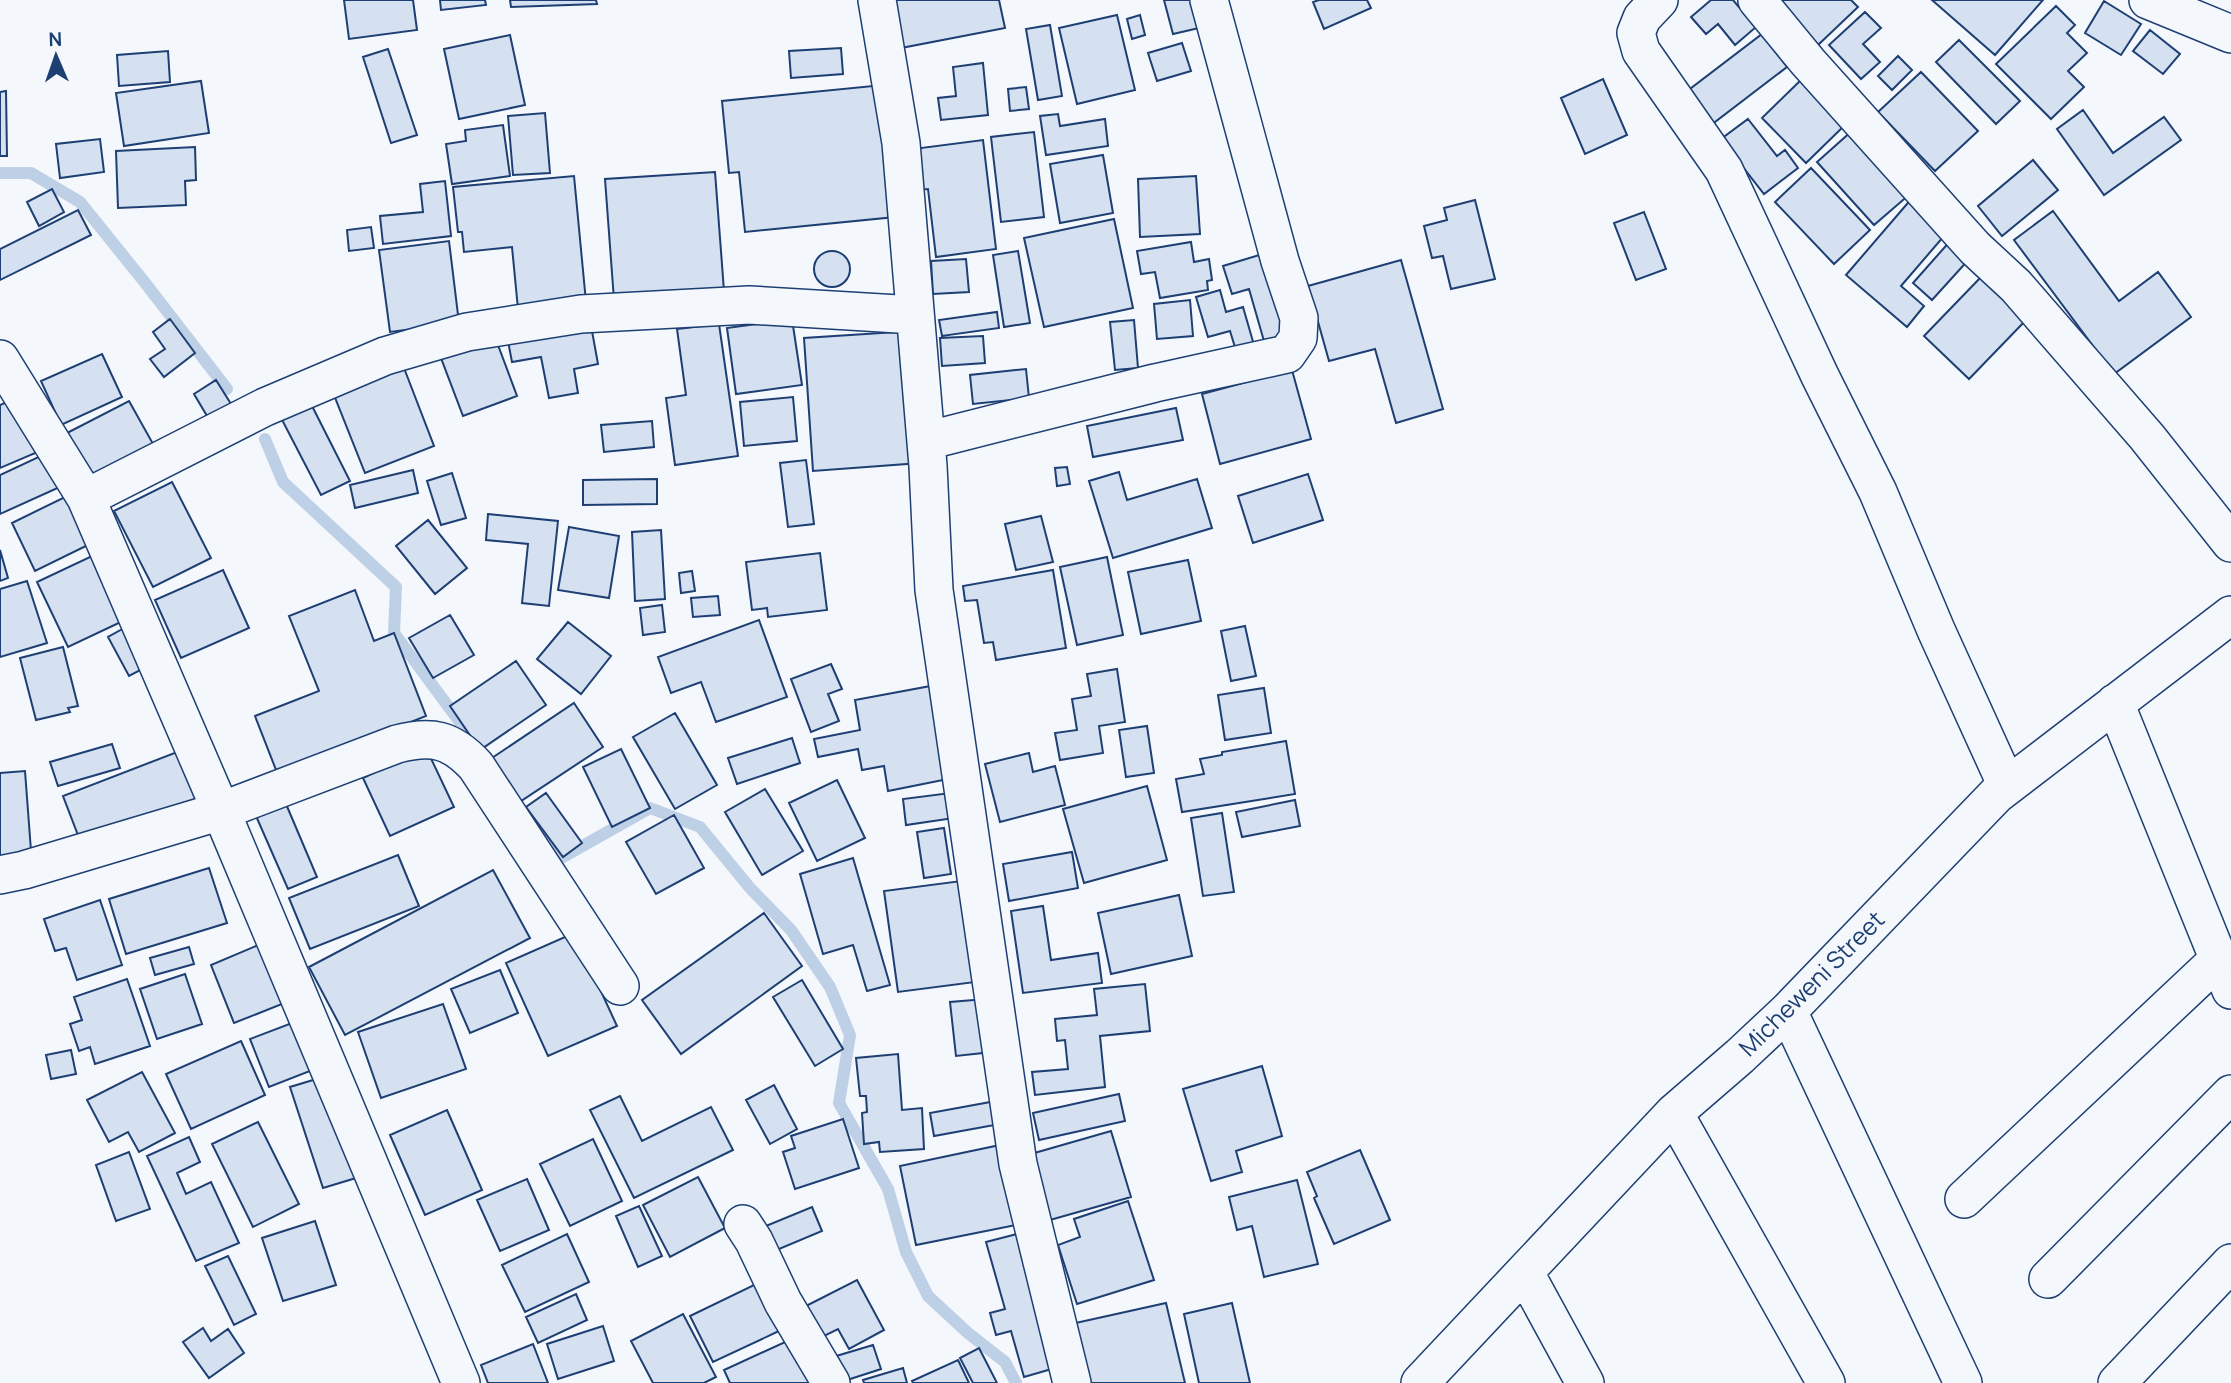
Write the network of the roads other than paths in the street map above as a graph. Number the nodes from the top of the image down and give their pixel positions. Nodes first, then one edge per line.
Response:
1 (877, 0) edge
2 (1209, 0) edge
3 (1659, 0) edge
4 (1757, 0) edge
5 (2148, 0) edge
6 (2231, 34) edge
7 (915, 315) junction
8 (0, 359) edge
9 (926, 441) junction
10 (86, 498) junction
11 (2231, 543) edge
12 (2231, 615) edge
13 (2115, 703) junction
14 (2007, 786) junction
15 (221, 811) junction
16 (0, 875) edge
17 (2225, 975) edge
18 (620, 986) dead end
19 (1788, 1011) junction
20 (2231, 1094) edge
21 (1674, 1113) junction
22 (1964, 1199) dead end
23 (743, 1224) dead end
24 (2231, 1263) edge
25 (1525, 1273) junction
26 (2048, 1279) dead end
27 (461, 1383) edge
28 (831, 1383) edge
29 (1072, 1383) edge
30 (1420, 1383) edge
31 (1585, 1383) edge
32 (1826, 1383) edge
33 (1963, 1383) edge
34 (2118, 1383) edge

1 - 7 street
2 - 9 street
3 - 14 street
4 - 11 street
5 - 6 street
7 - 9 street
7 - 10 street
8 - 10 street
9 - 29 street
10 - 15 street
12 - 13 street, Micheweni Street
13 - 14 street, Micheweni Street
13 - 17 street
14 - 19 street, Micheweni Street
15 - 16 street
15 - 18 street
15 - 27 street
17 - 22 street
19 - 21 street, Micheweni Street
19 - 33 street
20 - 26 street
21 - 25 street, Micheweni Street
21 - 32 street
23 - 28 street
24 - 34 street
25 - 30 street, Micheweni Street
25 - 31 street

